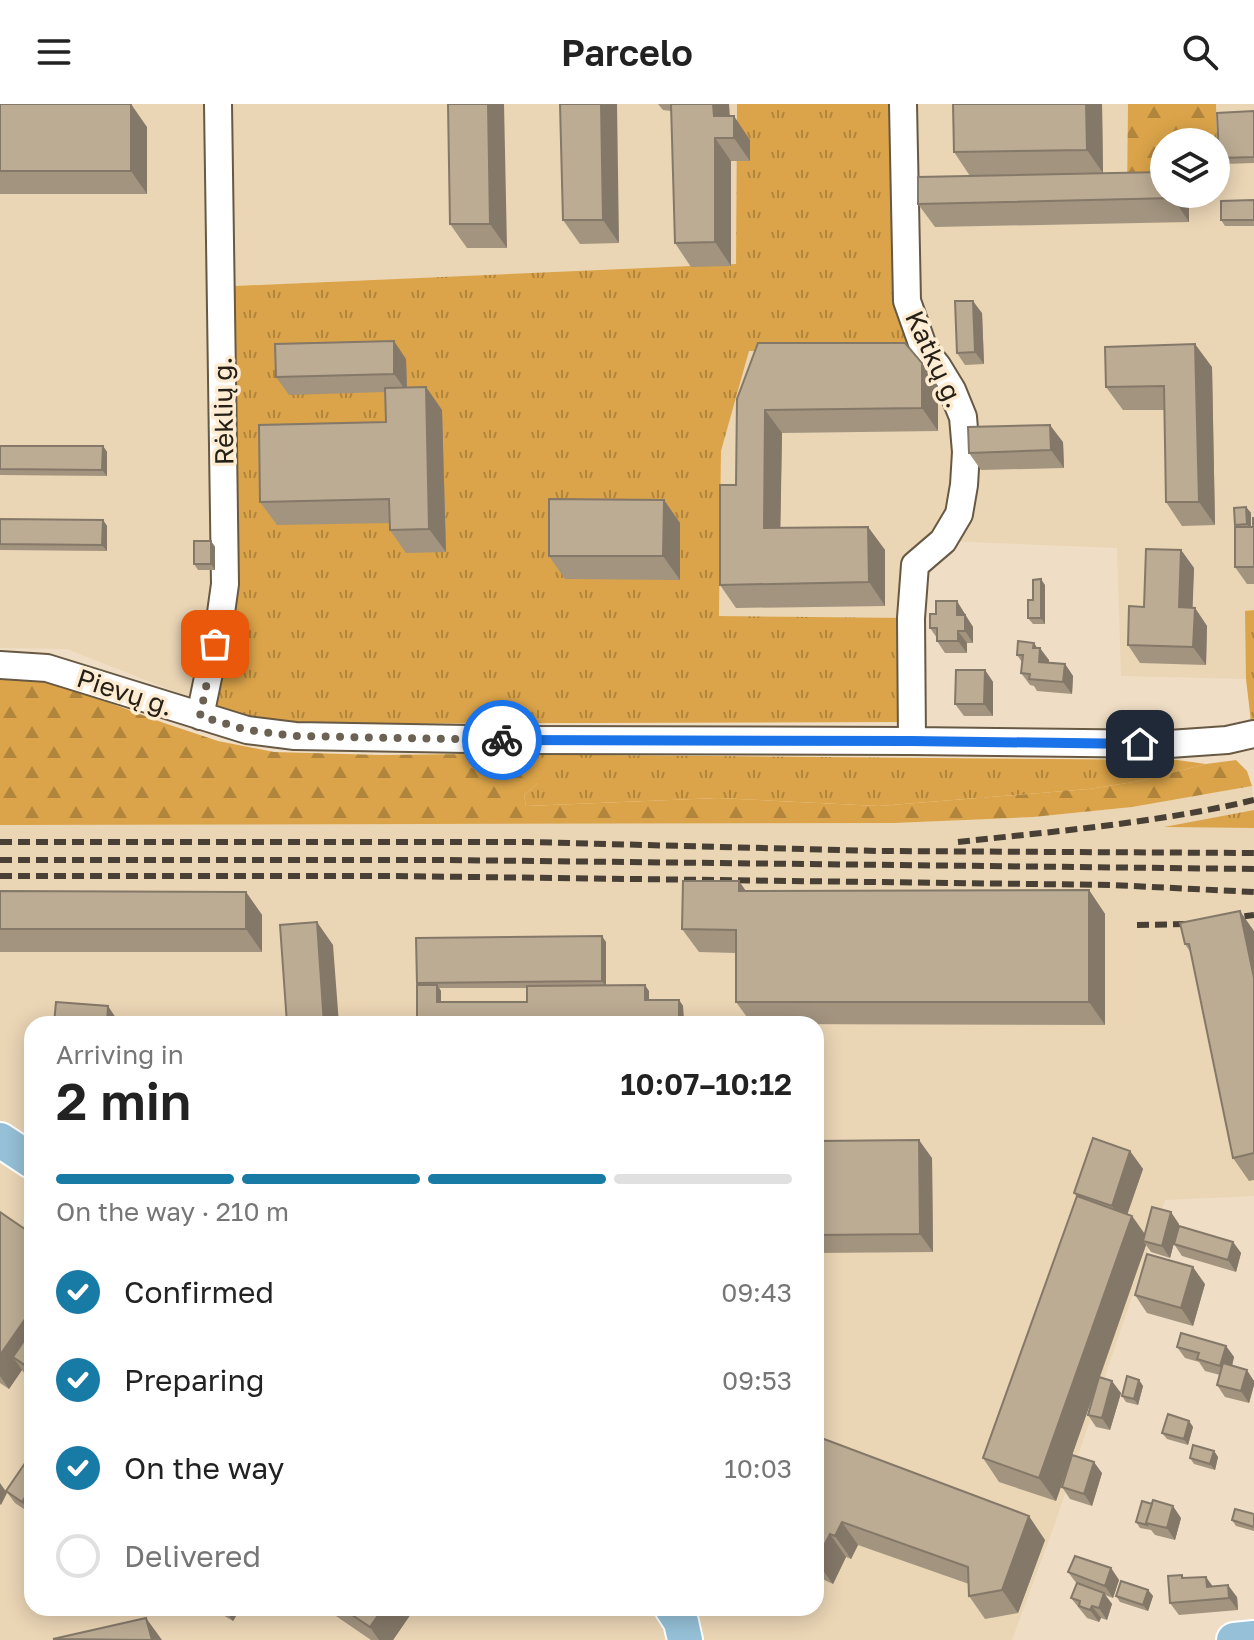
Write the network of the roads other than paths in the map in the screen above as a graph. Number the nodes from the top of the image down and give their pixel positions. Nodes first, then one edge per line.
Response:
1 (218, 104) edge
2 (903, 104) edge
3 (0, 665) edge
4 (200, 716) junction
5 (1254, 734) edge
6 (912, 741) junction
7 (0, 1140) edge
8 (24, 1156) edge
9 (677, 1616) edge
10 (1254, 1638) edge
11 (685, 1640) edge
12 (1234, 1640) edge

1 - 4 street, Rėklių g.
2 - 6 street, Katkų g.
3 - 4 street, Pievų g.
4 - 6 street, Pievų g.
5 - 6 street, Pievų g.
7 - 8 main road
9 - 11 main road
10 - 12 main road

